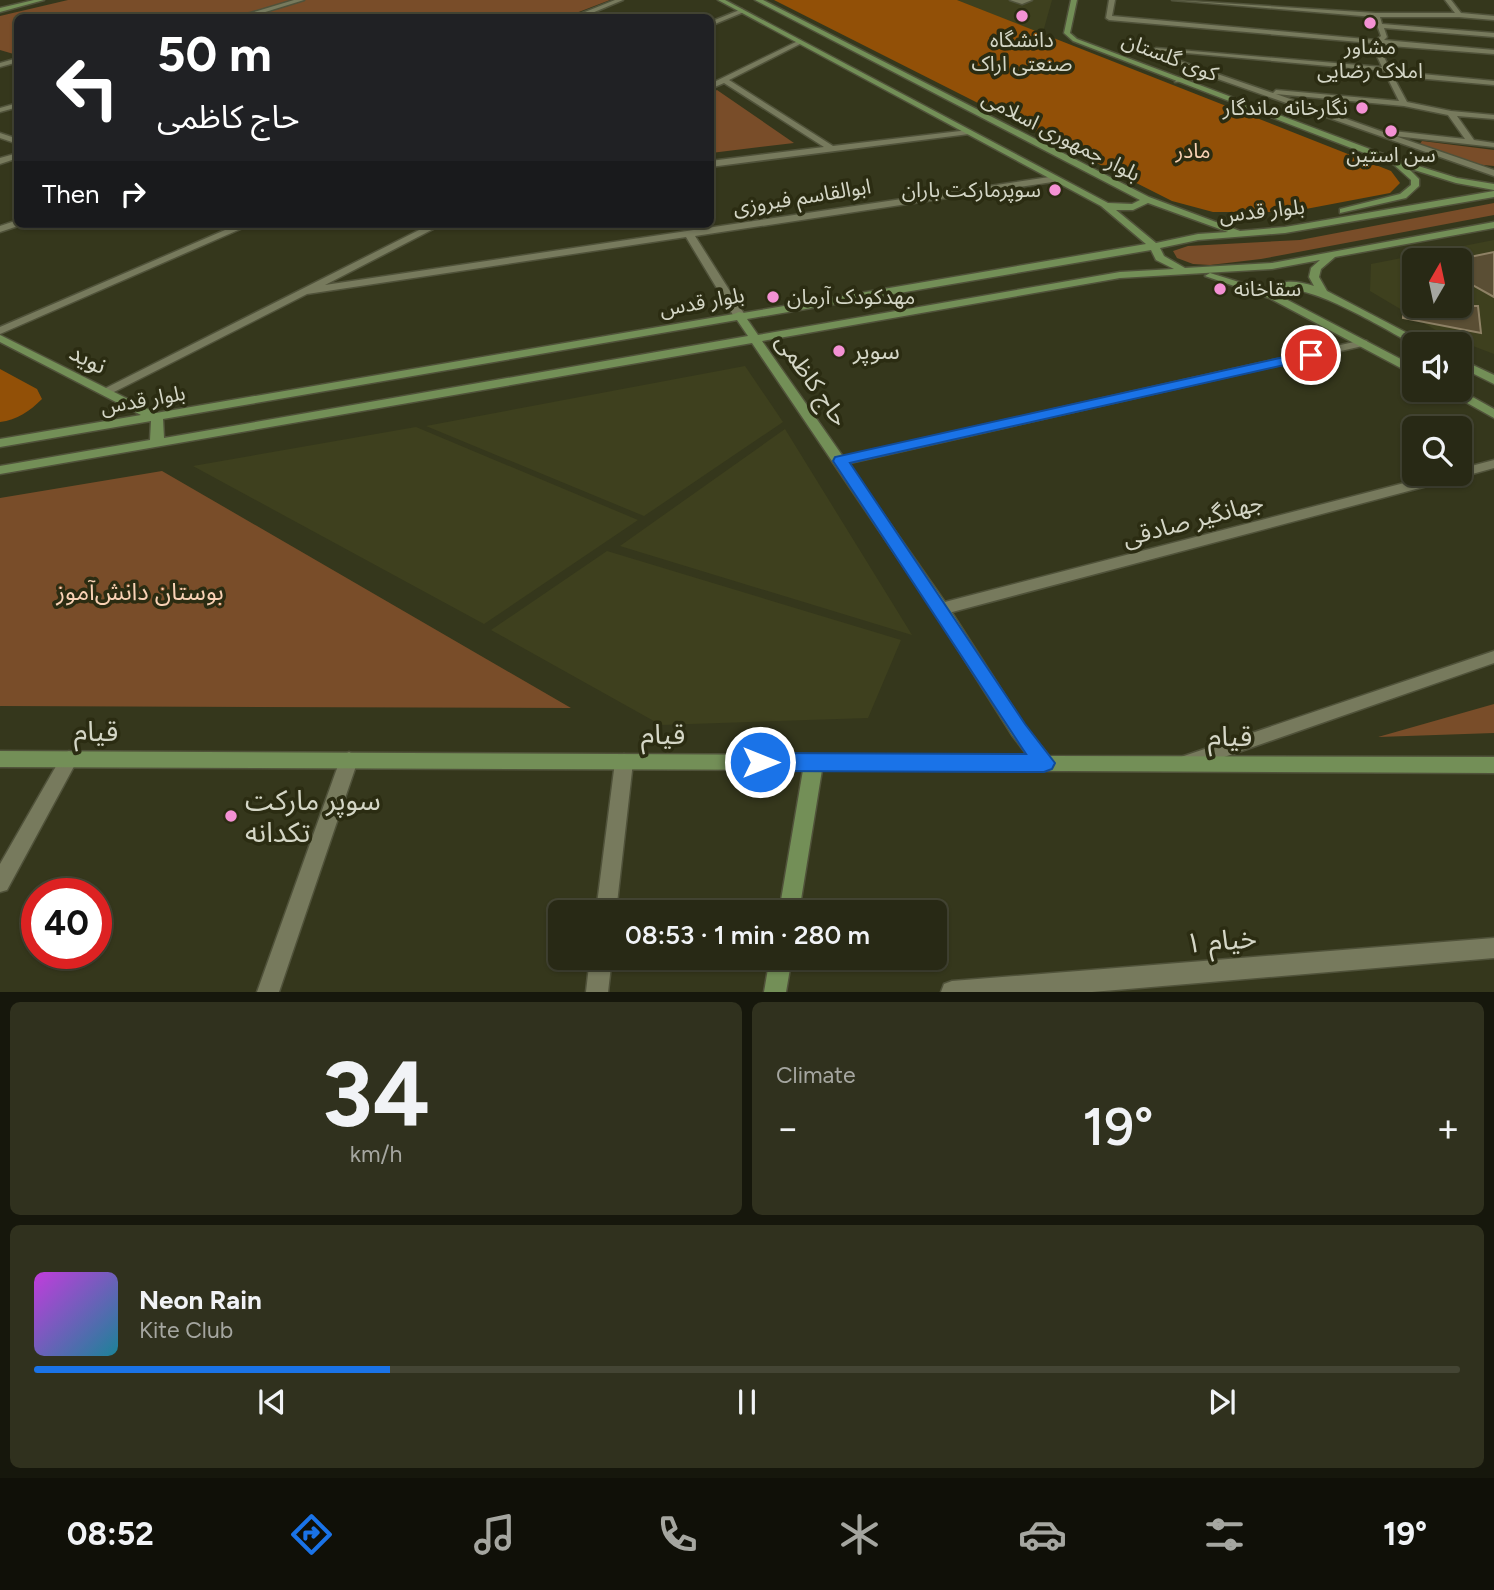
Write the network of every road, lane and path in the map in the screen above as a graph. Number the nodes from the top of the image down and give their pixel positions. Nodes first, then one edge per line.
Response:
1 (41, 0) edge
2 (302, 0) edge
3 (620, 0) edge
4 (722, 0) edge
5 (758, 0) edge
6 (1013, 0) edge
7 (1074, 0) edge
8 (1112, 0) edge
9 (1175, 0) edge
10 (1281, 0) edge
11 (1448, 0) edge
12 (262, 2) dead end
13 (1026, 3) edge
14 (281, 5) junction
15 (1251, 6) junction
16 (1282, 8) junction
17 (0, 10) edge
18 (741, 11) junction
19 (251, 14) edge
20 (583, 14) edge
21 (1376, 15) junction
22 (1459, 15) junction
23 (1494, 18) edge
24 (714, 22) edge
25 (1382, 26) junction
26 (1257, 31) junction
27 (1284, 33) junction
28 (1494, 35) edge
29 (800, 42) junction
30 (1380, 42) junction
31 (1287, 43) dead end
32 (1290, 52) dead end
33 (1494, 52) edge
34 (1293, 61) junction
35 (1387, 71) junction
36 (1219, 77) junction
37 (724, 80) junction
38 (1178, 80) junction
39 (1494, 83) edge
40 (714, 85) edge
41 (1255, 90) junction
42 (1404, 104) junction
43 (1451, 113) junction
44 (1494, 117) edge
45 (1367, 130) junction
46 (969, 132) junction
47 (1471, 142) junction
48 (1494, 145) edge
49 (832, 149) junction
50 (1396, 162) junction
51 (714, 164) edge
52 (1492, 174) edge
53 (1056, 179) junction
54 (1494, 187) edge
55 (1494, 194) edge
56 (1146, 200) junction
57 (1104, 204) junction
58 (1494, 225) edge
59 (238, 228) edge
60 (430, 228) edge
61 (689, 234) junction
62 (1242, 234) junction
63 (1154, 246) junction
64 (1331, 256) junction
65 (1193, 270) junction
66 (306, 291) junction
67 (1323, 293) junction
68 (1273, 296) junction
69 (739, 315) junction
70 (0, 331) edge
71 (1402, 334) edge
72 (754, 337) junction
73 (0, 338) edge
74 (1363, 343) junction
75 (1402, 364) edge
76 (1472, 369) edge
77 (1494, 380) edge
78 (106, 391) junction
79 (1472, 402) edge
80 (1494, 414) edge
81 (157, 418) junction
82 (0, 443) edge
83 (157, 443) junction
84 (841, 461) junction
85 (1494, 464) edge
86 (0, 470) edge
87 (1472, 470) edge
88 (1412, 486) edge
89 (941, 609) junction
90 (1494, 657) edge
91 (0, 759) edge
92 (69, 759) junction
93 (349, 760) junction
94 (624, 762) junction
95 (814, 762) junction
96 (1044, 763) junction
97 (1182, 764) junction
98 (1494, 765) edge
99 (0, 883) edge
100 (607, 900) edge
101 (791, 900) edge
102 (1494, 948) edge
103 (600, 970) edge
104 (779, 970) edge
105 (268, 992) edge
106 (597, 992) edge
107 (775, 992) edge
108 (952, 992) edge

1 - 17 main road
2 - 14 street
3 - 20 street
4 - 18 main road, بلوار جمهوری اسلامی
5 - 56 main road, بلوار جمهوری اسلامی
6 - 13 street
7 - 38 main road, کوی گلستان
8 - 26 street
9 - 15 street
10 - 16 street
11 - 22 street
12 - 14 street
14 - 19 street
15 - 16 street
15 - 26 street
16 - 21 street
18 - 24 street
18 - 29 main road, بلوار جمهوری اسلامی
21 - 22 street
21 - 25 street
22 - 23 street
25 - 28 street
25 - 30 street
26 - 27 street
27 - 30 street
27 - 31 street
29 - 37 street
29 - 46 main road, بلوار جمهوری اسلامی
30 - 33 street
30 - 35 street
32 - 34 street
34 - 35 street
34 - 36 street
35 - 39 street
35 - 42 street
36 - 38 street
36 - 41 street
37 - 40 street
37 - 49 street
38 - 50 main road, کوی گلستان
41 - 42 street
41 - 45 street
42 - 43 street
43 - 44 street
43 - 47 street
45 - 47 street
45 - 52 street
46 - 49 street
46 - 53 main road, بلوار جمهوری اسلامی
47 - 48 street
49 - 51 street
50 - 54 main road, کوی گلستان
50 - 62 main road
53 - 57 main road, بلوار جمهوری اسلامی
53 - 61 street, ابوالقاسم فیروزی
55 - 62 main road, بلوار قدس
56 - 57 main road
56 - 62 main road, بلوار جمهوری اسلامی
57 - 63 main road, بلوار جمهوری اسلامی
58 - 64 main road, بلوار قدس
59 - 70 street
60 - 66 street
61 - 66 street, ابوالقاسم فیروزی
61 - 69 street
62 - 63 main road, بلوار قدس
63 - 65 main road, بلوار جمهوری اسلامی
63 - 69 main road, بلوار قدس
64 - 65 main road, بلوار قدس
64 - 67 main road
65 - 68 main road, بلوار جمهوری اسلامی
65 - 72 main road, بلوار قدس
66 - 78 street
67 - 68 main road
67 - 71 main road
68 - 74 main road, بلوار جمهوری اسلامی
69 - 72 main road, حاج کاظمی
69 - 81 main road, بلوار قدس
72 - 83 main road, بلوار قدس
72 - 84 main road, حاج کاظمی
73 - 78 main road, نوید
74 - 75 main road, بلوار جمهوری اسلامی
74 - 84 street
76 - 77 main road
78 - 81 main road, نوید
79 - 80 main road
81 - 82 main road, بلوار قدس
81 - 83 main road
83 - 86 main road, بلوار قدس
84 - 89 main road, حاج کاظمی
85 - 87 street, جهانگیر صادقی
88 - 89 street, جهانگیر صادقی
89 - 96 main road, حاج کاظمی
90 - 97 street
91 - 92 main road, قیام
92 - 93 main road, قیام
92 - 99 street
93 - 94 main road, قیام
93 - 105 street
94 - 95 main road, قیام
94 - 100 street
95 - 96 main road, قیام
95 - 101 main road
96 - 97 main road, قیام
97 - 98 main road, قیام
102 - 108 street, خیام ۱
103 - 106 street
104 - 107 main road

